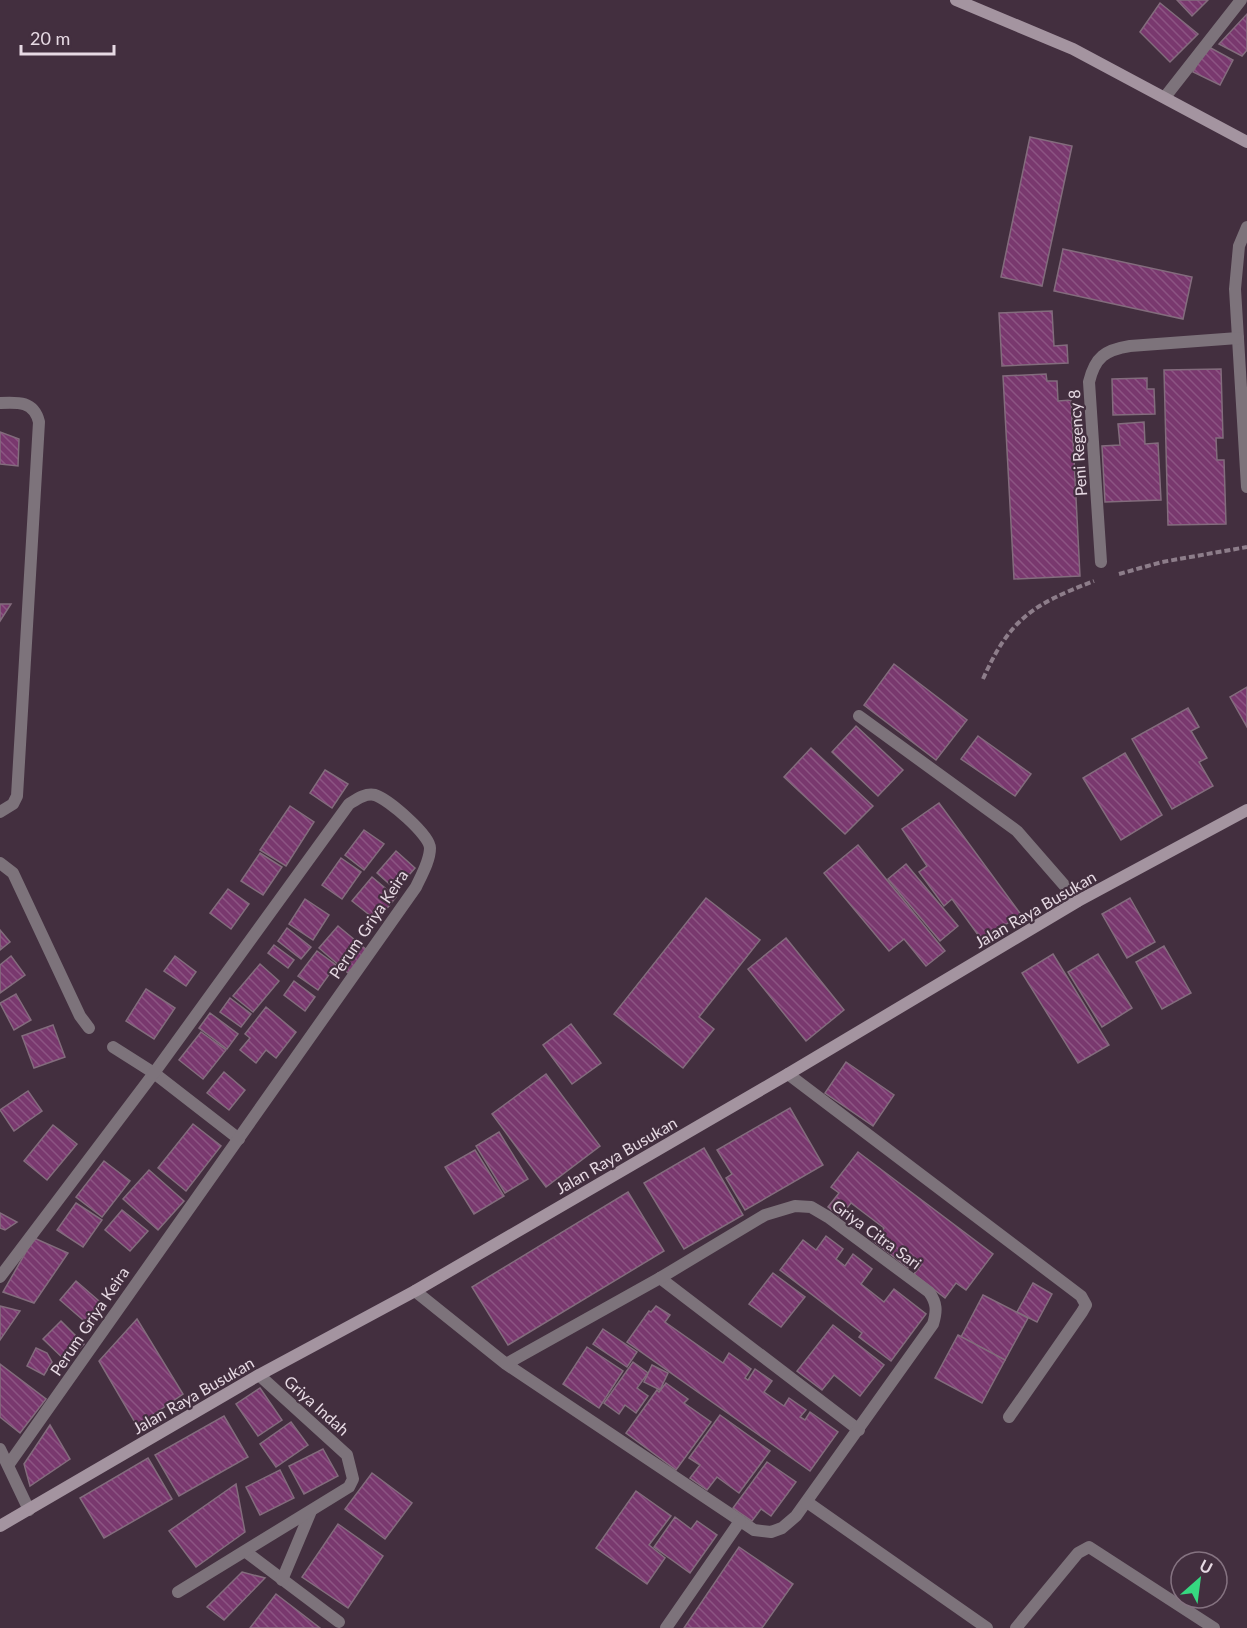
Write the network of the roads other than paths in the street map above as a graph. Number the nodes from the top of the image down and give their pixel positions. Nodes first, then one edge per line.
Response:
1 (956, 0) edge
2 (1241, 0) edge
3 (1165, 97) junction
4 (1247, 142) edge
5 (1247, 227) edge
6 (1238, 338) junction
7 (0, 403) edge
8 (1247, 487) edge
9 (1101, 562) dead end
10 (859, 716) dead end
11 (1247, 810) edge
12 (0, 812) edge
13 (0, 863) edge
14 (1078, 901) junction
15 (89, 1028) dead end
16 (113, 1047) dead end
17 (154, 1073) junction
18 (788, 1074) junction
19 (239, 1139) junction
20 (0, 1277) edge
21 (660, 1278) junction
22 (415, 1291) junction
23 (506, 1364) junction
24 (259, 1375) junction
25 (1009, 1417) dead end
26 (859, 1430) junction
27 (0, 1449) edge
28 (9, 1464) junction
29 (807, 1502) junction
30 (29, 1509) junction
31 (311, 1511) junction
32 (740, 1521) junction
33 (0, 1526) edge
34 (246, 1552) junction
35 (282, 1580) junction
36 (178, 1592) dead end
37 (339, 1622) dead end
38 (972, 1623) edge
39 (666, 1628) edge
40 (987, 1628) edge
41 (1016, 1628) edge
42 (1214, 1628) edge

1 - 3 street
2 - 3 street
3 - 4 street
5 - 6 street
6 - 8 street
6 - 9 street, Peni Regency 8
7 - 12 street
10 - 14 street
11 - 14 street, Jalan Raya Busukan
13 - 15 street
14 - 18 street, Jalan Raya Busukan
16 - 17 street
17 - 19 street
17 - 19 street, Perum Griya Keira
17 - 20 street, Perum Griya Keira
18 - 22 street, Jalan Raya Busukan
18 - 25 street
19 - 28 street, Perum Griya Keira
21 - 23 street, Griya Citra Sari
21 - 26 street
21 - 26 street, Griya Citra Sari
22 - 23 street, Griya Citra Sari
22 - 24 street, Jalan Raya Busukan
23 - 32 street, Griya Citra Sari
24 - 30 street, Jalan Raya Busukan
24 - 31 street, Griya Indah
26 - 29 street, Griya Citra Sari
27 - 28 street
28 - 30 street
29 - 32 street, Griya Citra Sari
29 - 38 street
30 - 33 street, Jalan Raya Busukan
31 - 34 street, Griya Indah
31 - 35 street
32 - 39 street
34 - 35 street
34 - 36 street, Griya Indah
35 - 37 street
38 - 40 street
41 - 42 street

